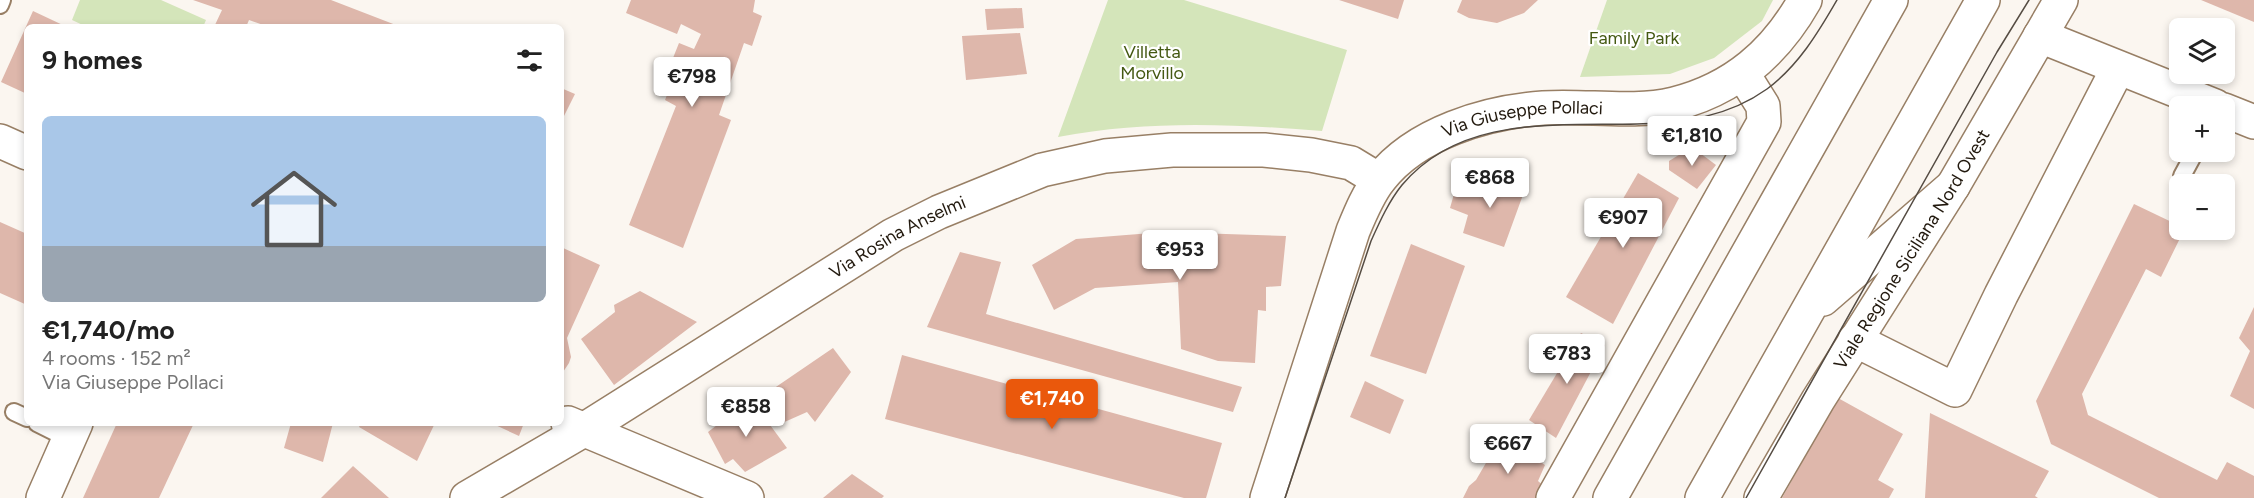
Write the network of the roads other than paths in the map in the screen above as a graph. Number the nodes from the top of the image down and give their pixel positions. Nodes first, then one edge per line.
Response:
1 (2, 0) edge
2 (1805, 0) edge
3 (1891, 0) edge
4 (1983, 0) edge
5 (2061, 0) edge
6 (0, 5) edge
7 (2040, 36) junction
8 (2118, 68) junction
9 (1743, 74) junction
10 (2189, 96) edge
11 (2235, 114) edge
12 (2254, 122) edge
13 (0, 141) edge
14 (24, 152) edge
15 (1379, 180) junction
16 (1953, 186) junction
17 (1803, 316) junction
18 (1855, 340) junction
19 (571, 425) edge
20 (50, 426) edge
21 (73, 431) edge
22 (43, 498) edge
23 (466, 498) edge
24 (747, 498) edge
25 (1268, 498) edge
26 (1553, 498) edge
27 (1610, 498) edge
28 (1702, 498) edge
29 (1761, 498) edge

1 - 6 lane
2 - 9 street, Via Giuseppe Pollaci
3 - 27 street
4 - 17 street
5 - 7 street, Viale Regione Siciliana Nord Ovest
7 - 8 street
7 - 16 street, Viale Regione Siciliana Nord Ovest
8 - 10 street
8 - 18 street
9 - 15 street, Via Giuseppe Pollaci
9 - 26 street
11 - 12 street
13 - 14 street
15 - 19 street, Via Rosina Anselmi
15 - 25 street, Via Giuseppe Pollaci
16 - 17 street
16 - 18 street, Viale Regione Siciliana Nord Ovest
17 - 28 street
18 - 29 street, Viale Regione Siciliana Nord Ovest
19 - 23 street, Via Rosina Anselmi
19 - 24 street
20 - 21 lane
21 - 22 street

